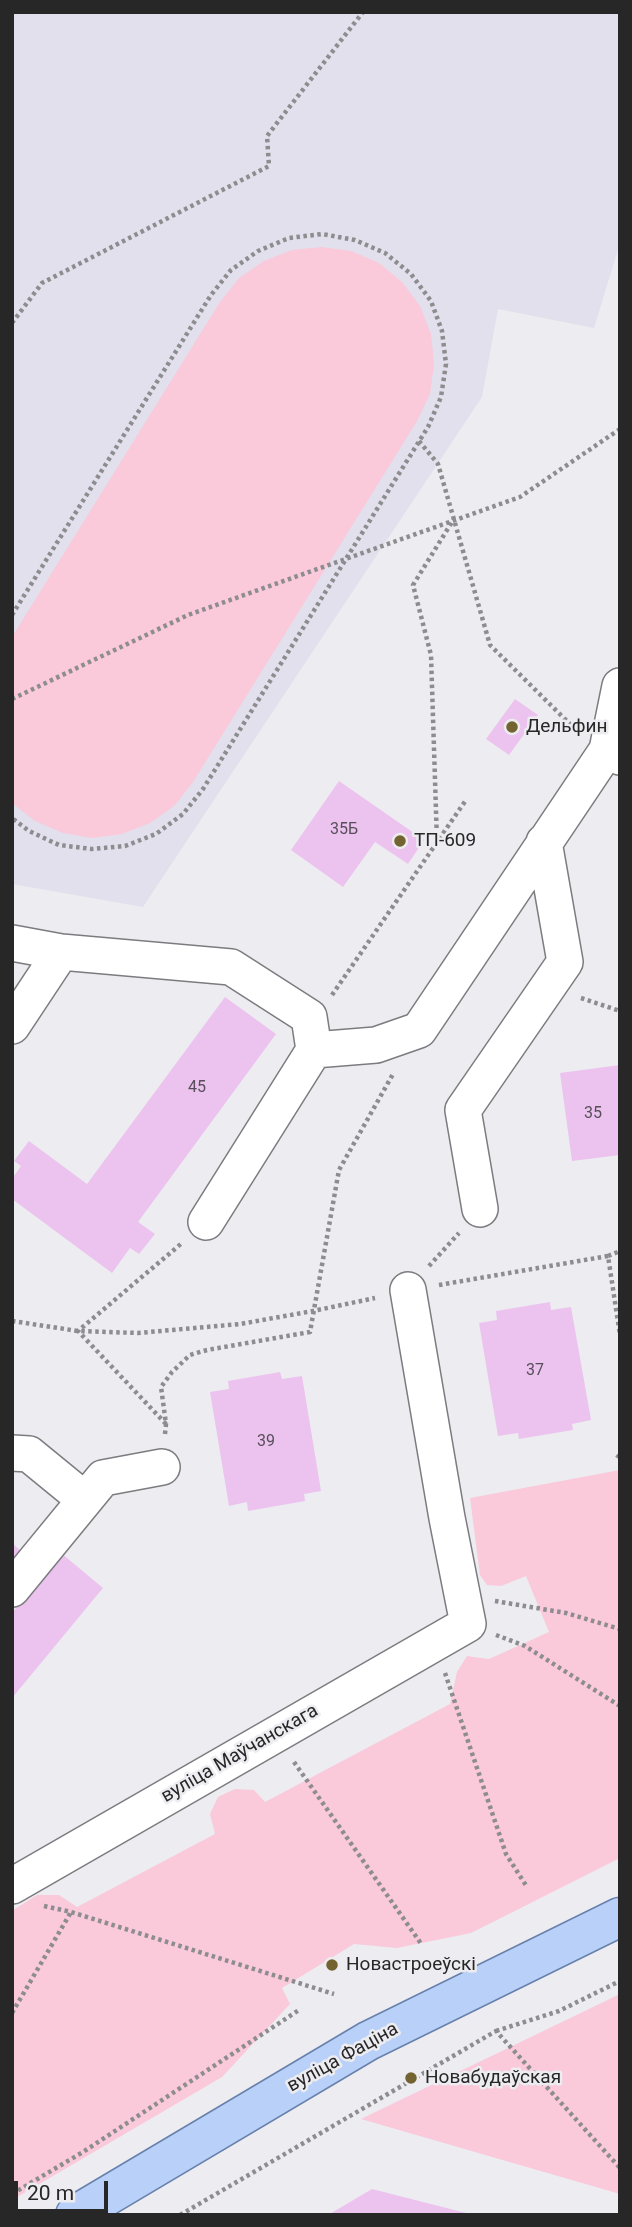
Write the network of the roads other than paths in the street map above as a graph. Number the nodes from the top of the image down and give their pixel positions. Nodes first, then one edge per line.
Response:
1 (620, 686) edge
2 (610, 755) edge
3 (544, 842) junction
4 (12, 943) edge
5 (61, 952) junction
6 (12, 1026) edge
7 (312, 1034) junction
8 (480, 1209) road end
9 (206, 1222) road end
10 (408, 1290) road end
11 (12, 1453) edge
12 (162, 1467) road end
13 (84, 1499) junction
14 (12, 1589) edge
15 (25, 1895) edge
16 (620, 1917) edge
17 (75, 2215) edge

1 - 2 lane
2 - 3 lane
3 - 7 lane
3 - 8 lane
4 - 5 lane
5 - 6 lane
5 - 7 lane
7 - 9 lane
10 - 15 lane, вуліца Маўчанскага
11 - 13 lane
12 - 13 lane
13 - 14 lane
16 - 17 main road, вуліца Фаціна

